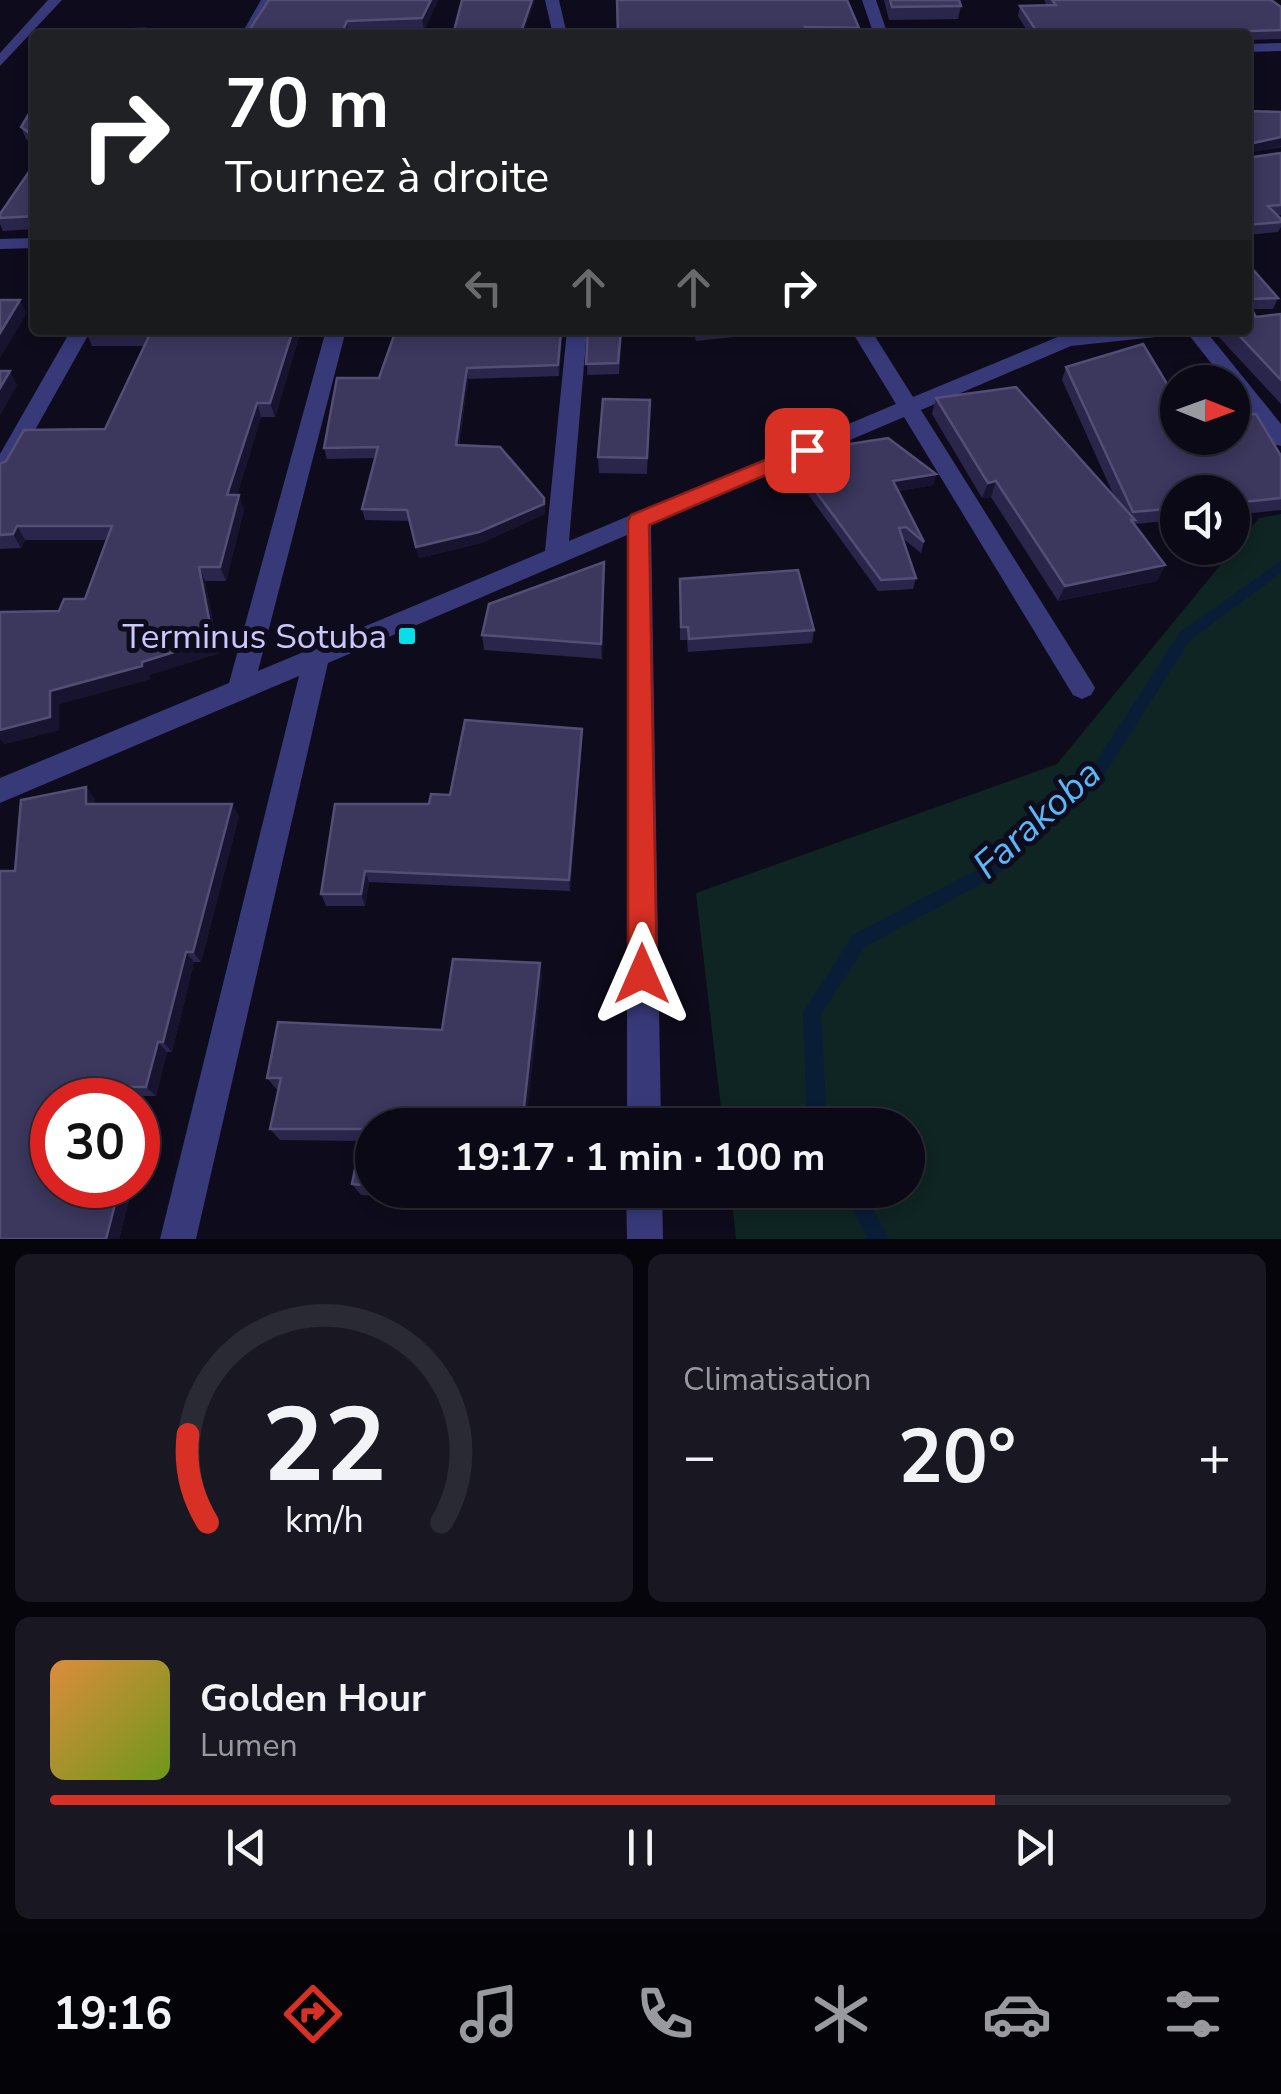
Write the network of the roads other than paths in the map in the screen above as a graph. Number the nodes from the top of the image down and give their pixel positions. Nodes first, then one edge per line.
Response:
1 (55, 0) edge
2 (267, 0) edge
3 (283, 0) edge
4 (552, 0) edge
5 (869, 0) edge
6 (251, 30) edge
7 (559, 30) edge
8 (878, 30) edge
9 (0, 32) edge
10 (24, 35) junction
11 (1252, 48) edge
12 (1281, 48) edge
13 (0, 62) edge
14 (30, 243) edge
15 (0, 244) edge
16 (78, 335) edge
17 (335, 335) edge
18 (578, 335) edge
19 (863, 335) edge
20 (1116, 335) edge
21 (1199, 335) edge
22 (908, 407) junction
23 (1281, 439) edge
24 (0, 474) edge
25 (639, 521) junction
26 (556, 556) junction
27 (317, 656) junction
28 (1082, 688) dead end
29 (240, 689) junction
30 (0, 791) edge
31 (644, 1108) edge
32 (644, 1208) edge
33 (178, 1239) edge
34 (645, 1239) edge

1 - 10 street
2 - 3 street
2 - 6 street
4 - 7 street
5 - 8 street
9 - 10 street
10 - 13 street
11 - 12 street
14 - 15 street
16 - 24 street
17 - 29 street
18 - 26 street
19 - 22 street
20 - 22 street
21 - 23 street
22 - 25 street
22 - 28 street
25 - 26 street
25 - 31 street
26 - 27 street
27 - 29 street
27 - 33 street
29 - 30 street
32 - 34 street

